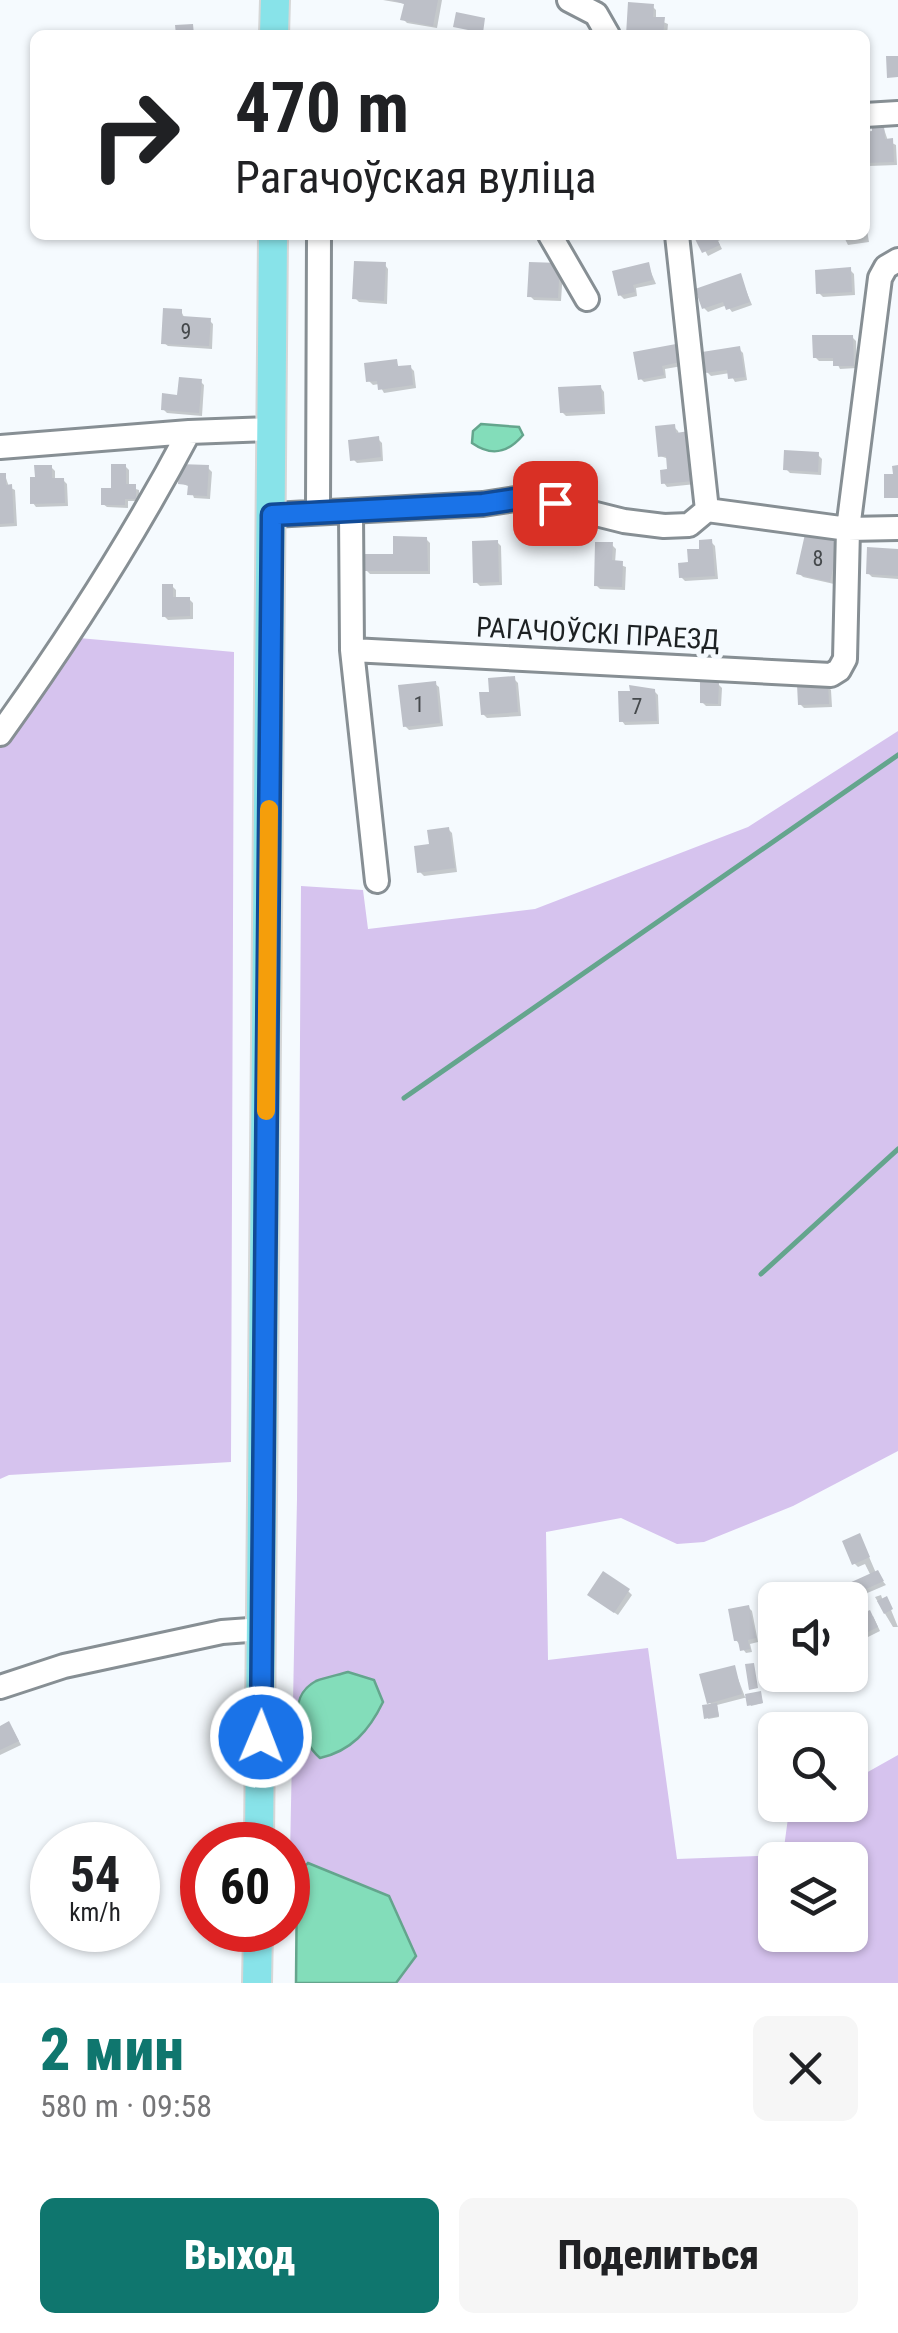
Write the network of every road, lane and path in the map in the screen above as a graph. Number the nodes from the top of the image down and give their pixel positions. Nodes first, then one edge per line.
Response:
1 (274, 0) edge
2 (568, 0) edge
3 (274, 30) edge
4 (605, 30) edge
5 (898, 113) edge
6 (870, 115) edge
7 (273, 240) edge
8 (319, 240) edge
9 (553, 240) edge
10 (678, 240) edge
11 (898, 260) edge
12 (587, 298) dead end
13 (272, 429) junction
14 (189, 432) junction
15 (0, 447) edge
16 (707, 510) junction
17 (318, 511) junction
18 (352, 513) junction
19 (272, 515) junction
20 (898, 528) edge
21 (848, 529) junction
22 (352, 650) junction
23 (0, 734) edge
24 (376, 881) dead end
25 (262, 1629) junction
26 (0, 1687) edge
27 (259, 1822) edge
28 (258, 1952) edge
29 (258, 1983) edge

1 - 3 main road
2 - 4 street
5 - 6 street
7 - 13 main road
8 - 17 street
9 - 12 street
10 - 16 street
11 - 21 street
13 - 14 street
13 - 19 main road
14 - 15 street
14 - 23 street
16 - 18 street
16 - 21 street
17 - 18 street
17 - 19 street
18 - 22 street
19 - 25 main road
20 - 21 street
21 - 22 street, РАГАЧОЎСКІ ПРАЕЗД
22 - 24 street
25 - 26 street
25 - 27 main road
28 - 29 main road

